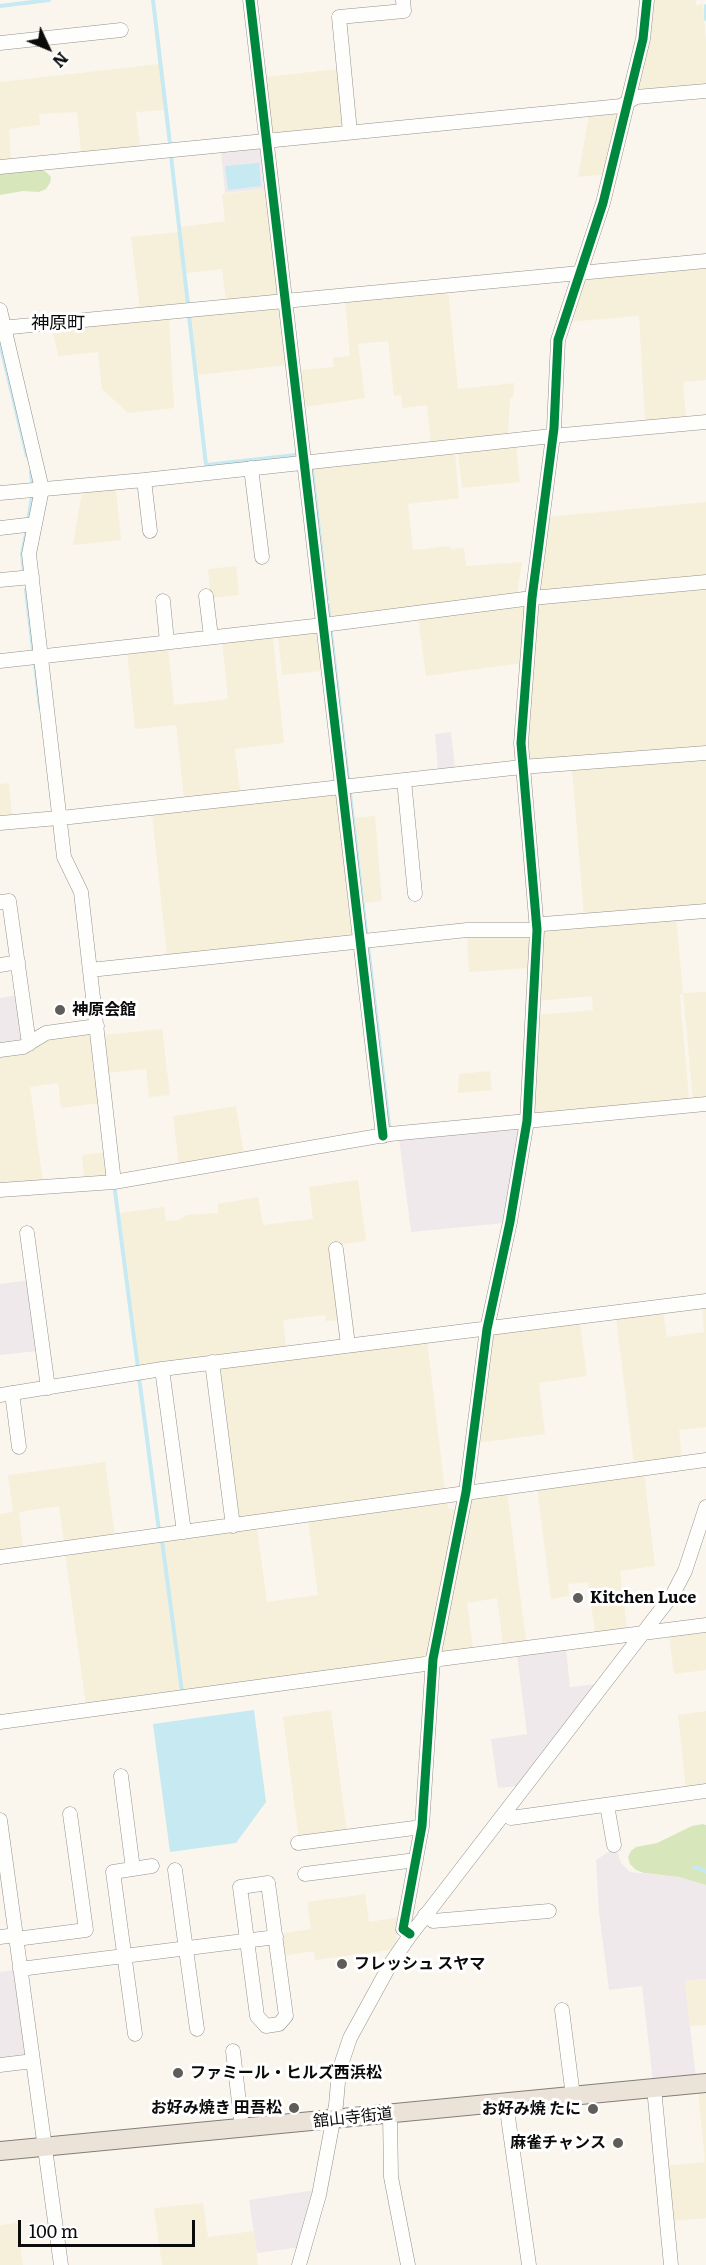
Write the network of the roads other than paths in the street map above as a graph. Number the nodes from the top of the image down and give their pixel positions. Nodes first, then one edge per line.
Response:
1 (250, 0) edge
2 (403, 0) edge
3 (647, 0) edge
4 (121, 30) dead end
5 (0, 43) edge
6 (706, 91) edge
7 (628, 101) junction
8 (350, 132) junction
9 (267, 140) junction
10 (0, 167) edge
11 (706, 261) edge
12 (580, 272) junction
13 (285, 301) junction
14 (0, 310) edge
15 (2, 328) edge
16 (706, 422) edge
17 (552, 436) junction
18 (304, 462) junction
19 (251, 468) junction
20 (144, 480) junction
21 (42, 489) junction
22 (0, 493) edge
23 (35, 524) junction
24 (0, 528) edge
25 (150, 531) dead end
26 (262, 557) dead end
27 (32, 577) junction
28 (0, 580) edge
29 (706, 582) edge
30 (206, 596) dead end
31 (531, 598) junction
32 (163, 600) dead end
33 (323, 625) junction
34 (211, 637) junction
35 (167, 642) junction
36 (41, 656) junction
37 (0, 661) edge
38 (706, 753) edge
39 (522, 767) junction
40 (404, 780) junction
41 (342, 787) junction
42 (60, 817) junction
43 (0, 823) edge
44 (415, 894) dead end
45 (0, 902) edge
46 (706, 910) edge
47 (537, 927) junction
48 (360, 941) junction
49 (18, 962) junction
50 (0, 965) edge
51 (90, 970) junction
52 (96, 1026) junction
53 (29, 1044) junction
54 (0, 1050) edge
55 (706, 1104) edge
56 (527, 1121) junction
57 (383, 1136) junction
58 (114, 1182) junction
59 (0, 1190) edge
60 (27, 1233) dead end
61 (336, 1249) dead end
62 (706, 1301) edge
63 (487, 1329) junction
64 (348, 1345) junction
65 (212, 1362) junction
66 (162, 1369) junction
67 (48, 1388) junction
68 (6, 1394) edge
69 (19, 1447) dead end
70 (706, 1460) edge
71 (466, 1492) junction
72 (706, 1507) edge
73 (233, 1526) junction
74 (184, 1532) junction
75 (0, 1557) edge
76 (706, 1625) edge
77 (644, 1632) junction
78 (432, 1661) junction
79 (0, 1722) edge
80 (121, 1776) dead end
81 (706, 1791) edge
82 (607, 1805) junction
83 (505, 1813) junction
84 (70, 1814) dead end
85 (0, 1820) edge
86 (422, 1827) junction
87 (298, 1843) dead end
88 (614, 1845) dead end
89 (416, 1860) junction
90 (152, 1866) dead end
91 (133, 1869) junction
92 (175, 1870) dead end
93 (305, 1874) dead end
94 (549, 1911) dead end
95 (425, 1916) junction
96 (410, 1935) junction
97 (0, 1937) edge
98 (16, 1937) junction
99 (276, 1937) junction
100 (247, 1941) junction
101 (186, 1949) junction
102 (125, 1956) junction
103 (20, 1969) junction
104 (562, 2010) dead end
105 (196, 2029) dead end
106 (135, 2034) dead end
107 (233, 2051) dead end
108 (33, 2061) junction
109 (0, 2065) edge
110 (706, 2083) edge
111 (654, 2088) junction
112 (573, 2096) junction
113 (506, 2103) junction
114 (390, 2114) junction
115 (334, 2120) junction
116 (242, 2128) junction
117 (45, 2147) junction
118 (0, 2151) edge
119 (61, 2265) edge
120 (299, 2265) edge
121 (408, 2265) edge
122 (529, 2265) edge
123 (671, 2265) edge

1 - 9 street
2 - 8 street
3 - 7 street
4 - 5 street
6 - 7 street
7 - 8 street
7 - 12 street
8 - 9 street
9 - 10 street
9 - 13 street
11 - 12 street
12 - 13 street
12 - 17 street
13 - 15 street
13 - 18 street
14 - 15 street
15 - 21 street
16 - 17 street
17 - 18 street
17 - 31 street
18 - 19 street
18 - 33 street
19 - 20 street
19 - 26 street
20 - 21 street
20 - 25 street
21 - 22 street
21 - 23 street
23 - 24 street
23 - 27 street
27 - 28 street
27 - 36 street
29 - 31 street
30 - 34 street
31 - 33 street
31 - 39 street
32 - 35 street
33 - 34 street
33 - 41 street
34 - 35 street
35 - 36 street
36 - 37 street
36 - 42 street
38 - 39 street
39 - 40 street
39 - 47 street
40 - 41 street
40 - 44 street
41 - 42 street
41 - 48 street
42 - 43 street
42 - 51 street
45 - 49 street
46 - 47 street
47 - 48 street
47 - 56 street
48 - 51 street
48 - 57 street
49 - 50 street
49 - 53 street
51 - 52 street
52 - 53 street
52 - 58 street
53 - 54 street
55 - 56 street
56 - 57 street
56 - 63 street
57 - 58 street
58 - 59 street
60 - 67 street
61 - 64 street
62 - 63 street
63 - 64 street
63 - 71 street
64 - 65 street
65 - 66 street
65 - 73 street
66 - 67 street
66 - 74 street
67 - 68 street
68 - 69 street
70 - 71 street
71 - 73 street
71 - 78 street
72 - 77 street
73 - 74 street
74 - 75 street
76 - 77 street
77 - 78 street
77 - 83 street
78 - 79 street
78 - 86 street
80 - 91 street
81 - 82 street
82 - 83 street
82 - 88 street
83 - 95 street
84 - 98 street
85 - 98 street
86 - 87 street
86 - 89 street
89 - 93 street
89 - 96 street
90 - 91 street
91 - 102 street
92 - 101 street
94 - 95 street
95 - 96 street
96 - 115 street
97 - 98 street
98 - 103 street
99 - 100 street
99 - 100 street
99 - 100 street
100 - 101 street
101 - 102 street
101 - 105 street
102 - 103 street
102 - 106 street
103 - 108 street
104 - 112 street
107 - 116 street
108 - 109 street
108 - 117 street
110 - 111 main road, 舘山寺街道
111 - 112 main road, 舘山寺街道
111 - 123 street
112 - 113 main road, 舘山寺街道
113 - 114 main road, 舘山寺街道
113 - 122 street
114 - 115 main road, 舘山寺街道
114 - 121 street
115 - 116 main road, 舘山寺街道
115 - 120 street
116 - 117 main road, 舘山寺街道
117 - 118 main road, 舘山寺街道
117 - 119 street

